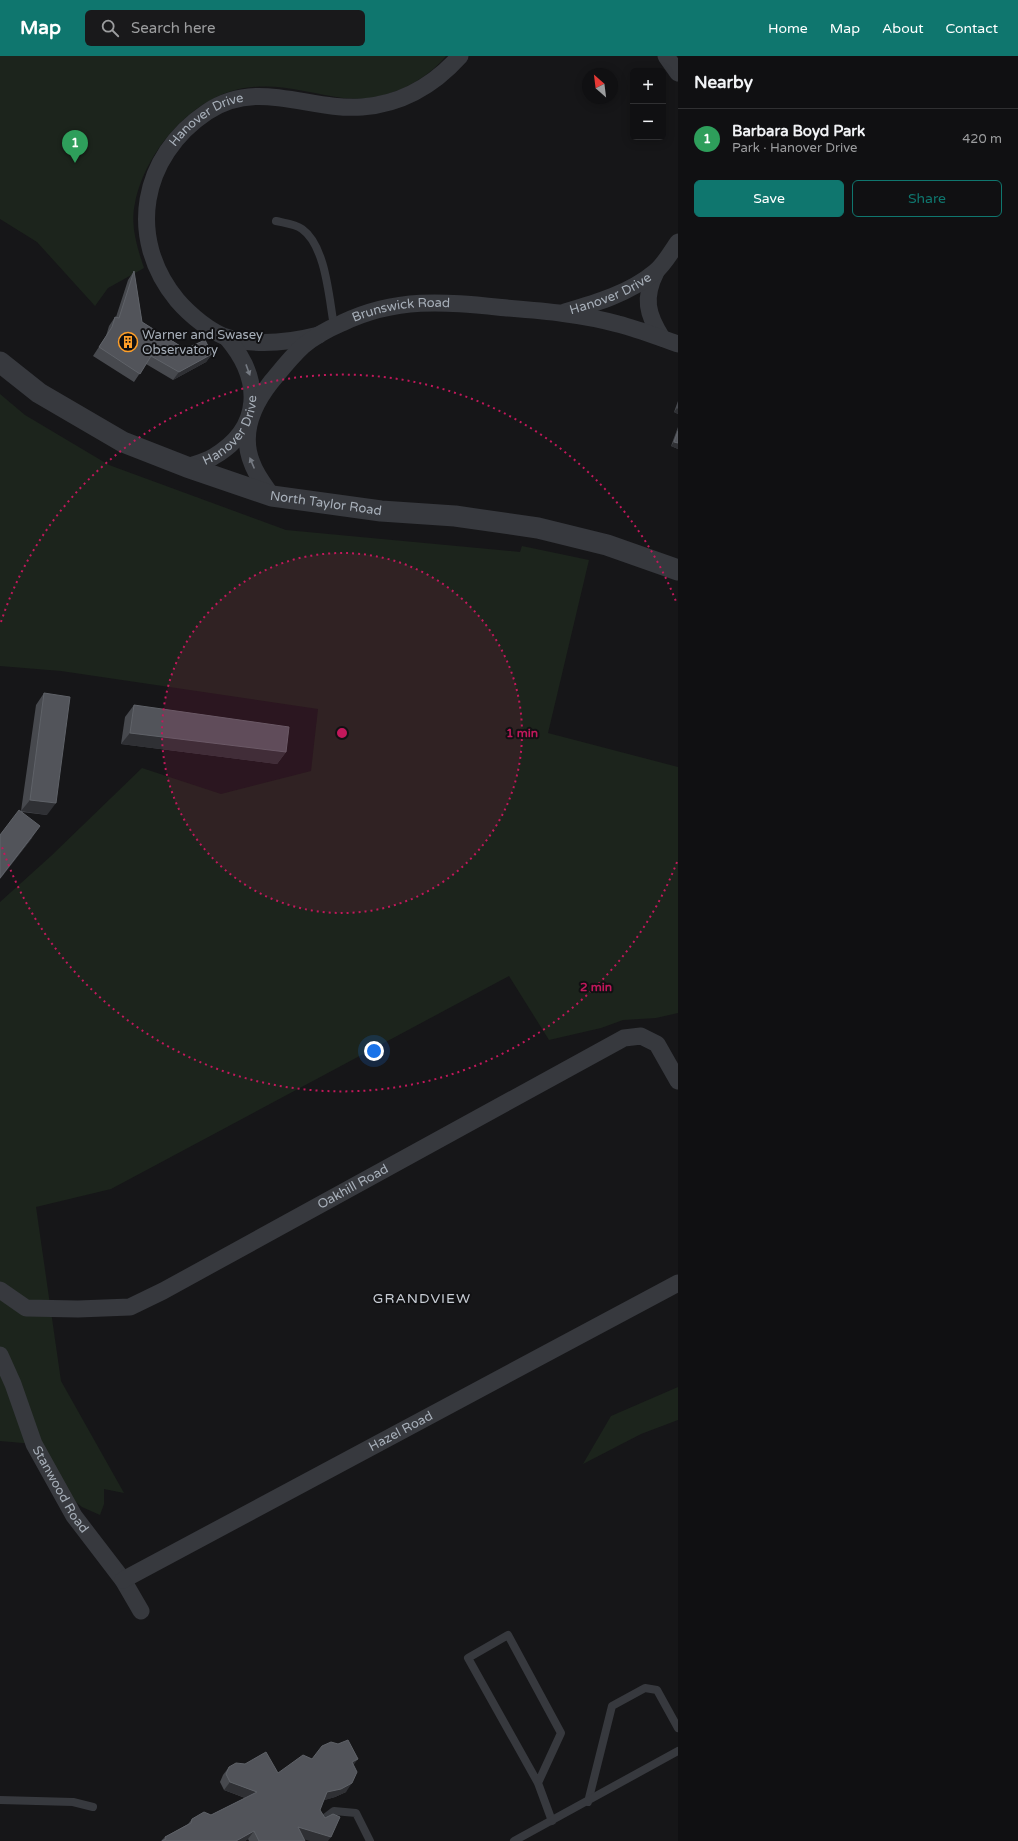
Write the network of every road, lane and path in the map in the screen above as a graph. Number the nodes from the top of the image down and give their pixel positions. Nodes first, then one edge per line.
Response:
1 (460, 56) edge
2 (666, 56) edge
3 (678, 73) edge
4 (276, 221) dead end
5 (678, 242) edge
6 (656, 272) junction
7 (562, 313) junction
8 (334, 326) junction
9 (319, 335) junction
10 (228, 338) junction
11 (670, 341) edge
12 (0, 362) edge
13 (251, 415) junction
14 (187, 467) junction
15 (272, 496) junction
16 (678, 570) edge
17 (678, 1081) edge
18 (678, 1283) edge
19 (0, 1290) edge
20 (0, 1355) edge
21 (123, 1580) junction
22 (141, 1611) dead end
23 (678, 1728) edge
24 (678, 1751) edge
25 (538, 1784) junction
26 (0, 1800) edge
27 (588, 1802) junction
28 (93, 1807) dead end
29 (320, 1821) edge
30 (552, 1821) junction
31 (370, 1841) edge
32 (514, 1841) edge

1 - 10 street, Hanover Drive
2 - 3 street
4 - 8 lane
5 - 6 street, Hanover Drive
6 - 7 street, Hanover Drive
6 - 11 street, Hanover Drive
7 - 8 street, Brunswick Road
7 - 11 street, Brunswick Road
8 - 9 street, Brunswick Road
9 - 10 street, Hanover Drive
9 - 13 street, Brunswick Road
10 -> 13 street, Hanover Drive
12 - 14 street, North Taylor Road
13 - 14 street, Hanover Drive
15 -> 13 street, Brunswick Road
14 - 15 street, North Taylor Road
15 - 16 street, North Taylor Road
17 - 19 street, Oakhill Road
18 - 21 street, Hazel Road
20 - 21 street, Stanwood Road
21 - 22 street, Stanwood Road
23 - 27 lane
24 - 27 lane
25 - 25 lane
25 - 30 lane
26 - 28 lane
27 - 30 lane
29 - 31 lane
30 - 32 lane

